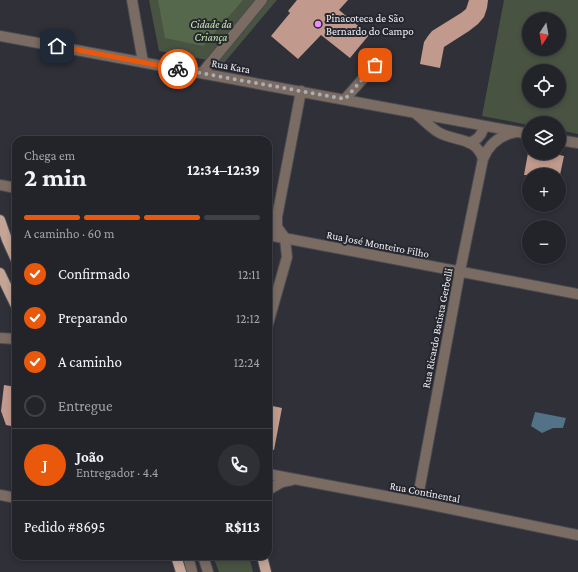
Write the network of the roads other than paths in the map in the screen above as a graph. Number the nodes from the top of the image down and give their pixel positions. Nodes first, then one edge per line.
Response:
1 (132, 0) edge
2 (262, 0) edge
3 (0, 36) edge
4 (143, 62) junction
5 (375, 65) dead end
6 (202, 73) junction
7 (301, 91) junction
8 (345, 99) junction
9 (411, 112) junction
10 (484, 126) junction
11 (517, 132) junction
12 (522, 133) edge
13 (566, 141) edge
14 (469, 142) junction
15 (578, 144) edge
16 (483, 159) junction
17 (0, 185) edge
18 (12, 187) edge
19 (0, 220) edge
20 (272, 236) edge
21 (285, 238) junction
22 (12, 251) edge
23 (460, 271) junction
24 (0, 273) edge
25 (578, 294) edge
26 (12, 298) edge
27 (272, 309) edge
28 (0, 338) edge
29 (12, 339) edge
30 (272, 475) edge
31 (298, 480) junction
32 (272, 488) edge
33 (0, 495) edge
34 (12, 497) edge
35 (417, 502) junction
36 (578, 535) edge
37 (177, 560) edge
38 (189, 560) edge
39 (205, 560) edge
40 (263, 560) edge
41 (181, 572) edge
42 (192, 572) edge
43 (208, 572) edge
44 (266, 572) edge

1 - 4 street
2 - 6 street
3 - 4 street, Rua Kara
4 - 6 street, Rua Kara
5 - 8 street
6 - 7 street, Rua Kara
7 - 8 street, Rua Kara
7 - 21 street
8 - 9 street, Rua Kara
9 - 10 street, Rua Kara
9 - 14 street, Rua Kara
10 - 11 street, Rua Kara
10 - 14 street
11 - 12 street, Rua Kara
11 - 16 street, Rua Ricardo Batista Gerbelli
13 - 15 street
14 - 16 street
16 - 23 street, Rua Ricardo Batista Gerbelli
17 - 18 street
19 - 22 main road
20 - 21 street, Rua José Monteiro Filho
21 - 23 street, Rua José Monteiro Filho
21 - 27 street
23 - 25 street, Rua José Monteiro Filho
23 - 35 street, Rua Ricardo Batista Gerbelli
24 - 26 main road
28 - 29 street
30 - 31 street, Rua Continental
31 - 32 street
31 - 35 street, Rua Continental
33 - 34 street
35 - 36 street, Rua Continental
37 - 41 main road
38 - 42 street
39 - 43 street
40 - 44 main road

